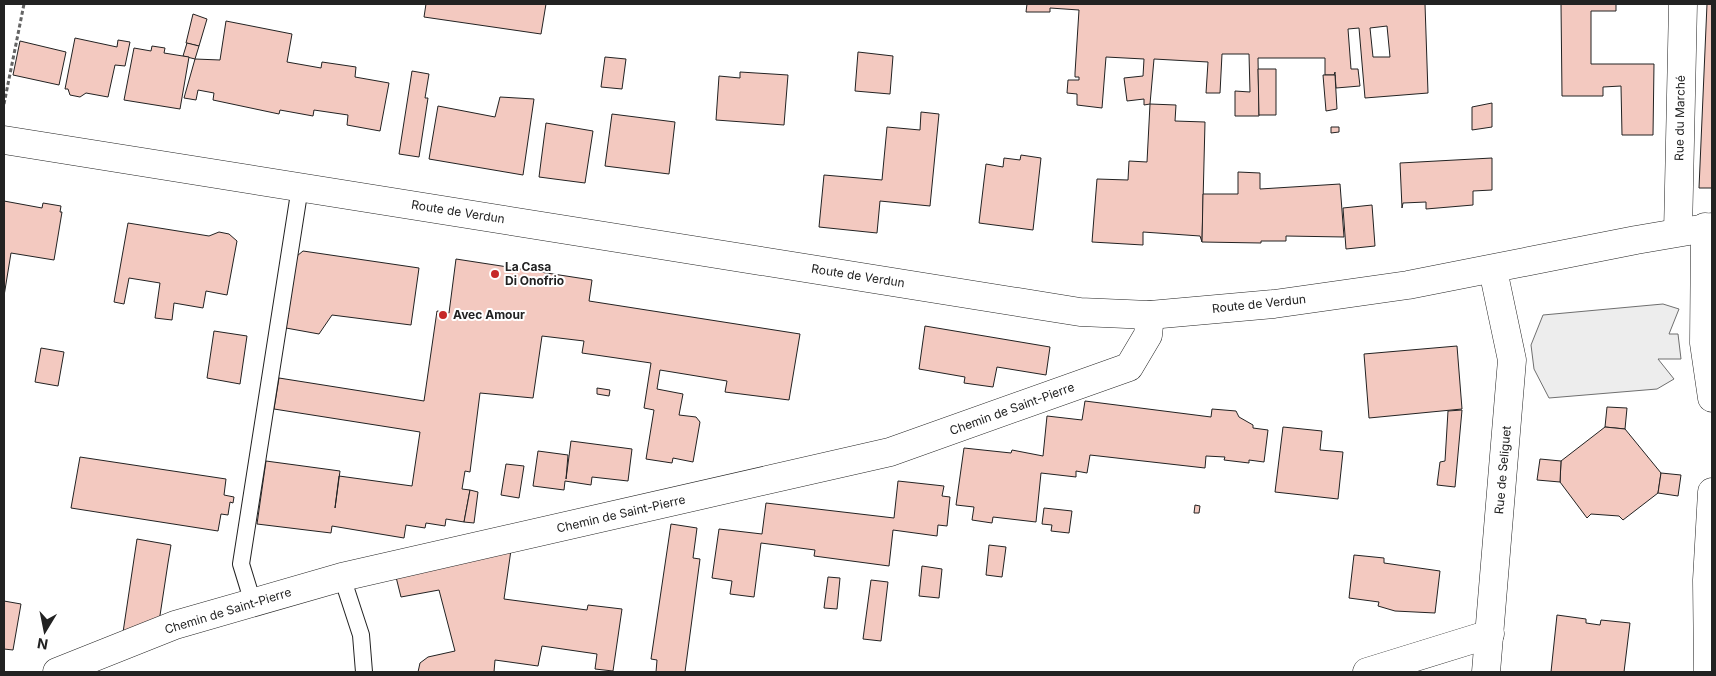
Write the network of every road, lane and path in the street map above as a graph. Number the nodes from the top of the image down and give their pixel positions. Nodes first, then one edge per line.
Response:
1 (24, 4) edge
2 (1683, 4) edge
3 (4, 104) edge
4 (4, 140) edge
5 (300, 187) junction
6 (1709, 227) edge
7 (1678, 232) junction
8 (1493, 270) junction
9 (1150, 315) junction
10 (1712, 398) edge
11 (1712, 492) edge
12 (342, 577) junction
13 (253, 603) junction
14 (1490, 634) junction
15 (57, 672) edge
16 (364, 672) edge
17 (1367, 672) edge
18 (1486, 672) edge
19 (1708, 672) edge

1 - 3 path
2 - 7 street, Rue du Marché
4 - 5 street, Route de Verdun
5 - 9 street, Route de Verdun
5 - 13 lane
6 - 7 street, Route de Verdun
6 - 10 street
7 - 8 street, Route de Verdun
8 - 9 street, Route de Verdun
8 - 14 street, Rue de Seliguet
9 - 12 street, Chemin de Saint-Pierre
11 - 19 street
12 - 13 street, Chemin de Saint-Pierre
12 - 16 lane
13 - 15 street, Chemin de Saint-Pierre
14 - 17 street
14 - 18 street, Rue de Seliguet

